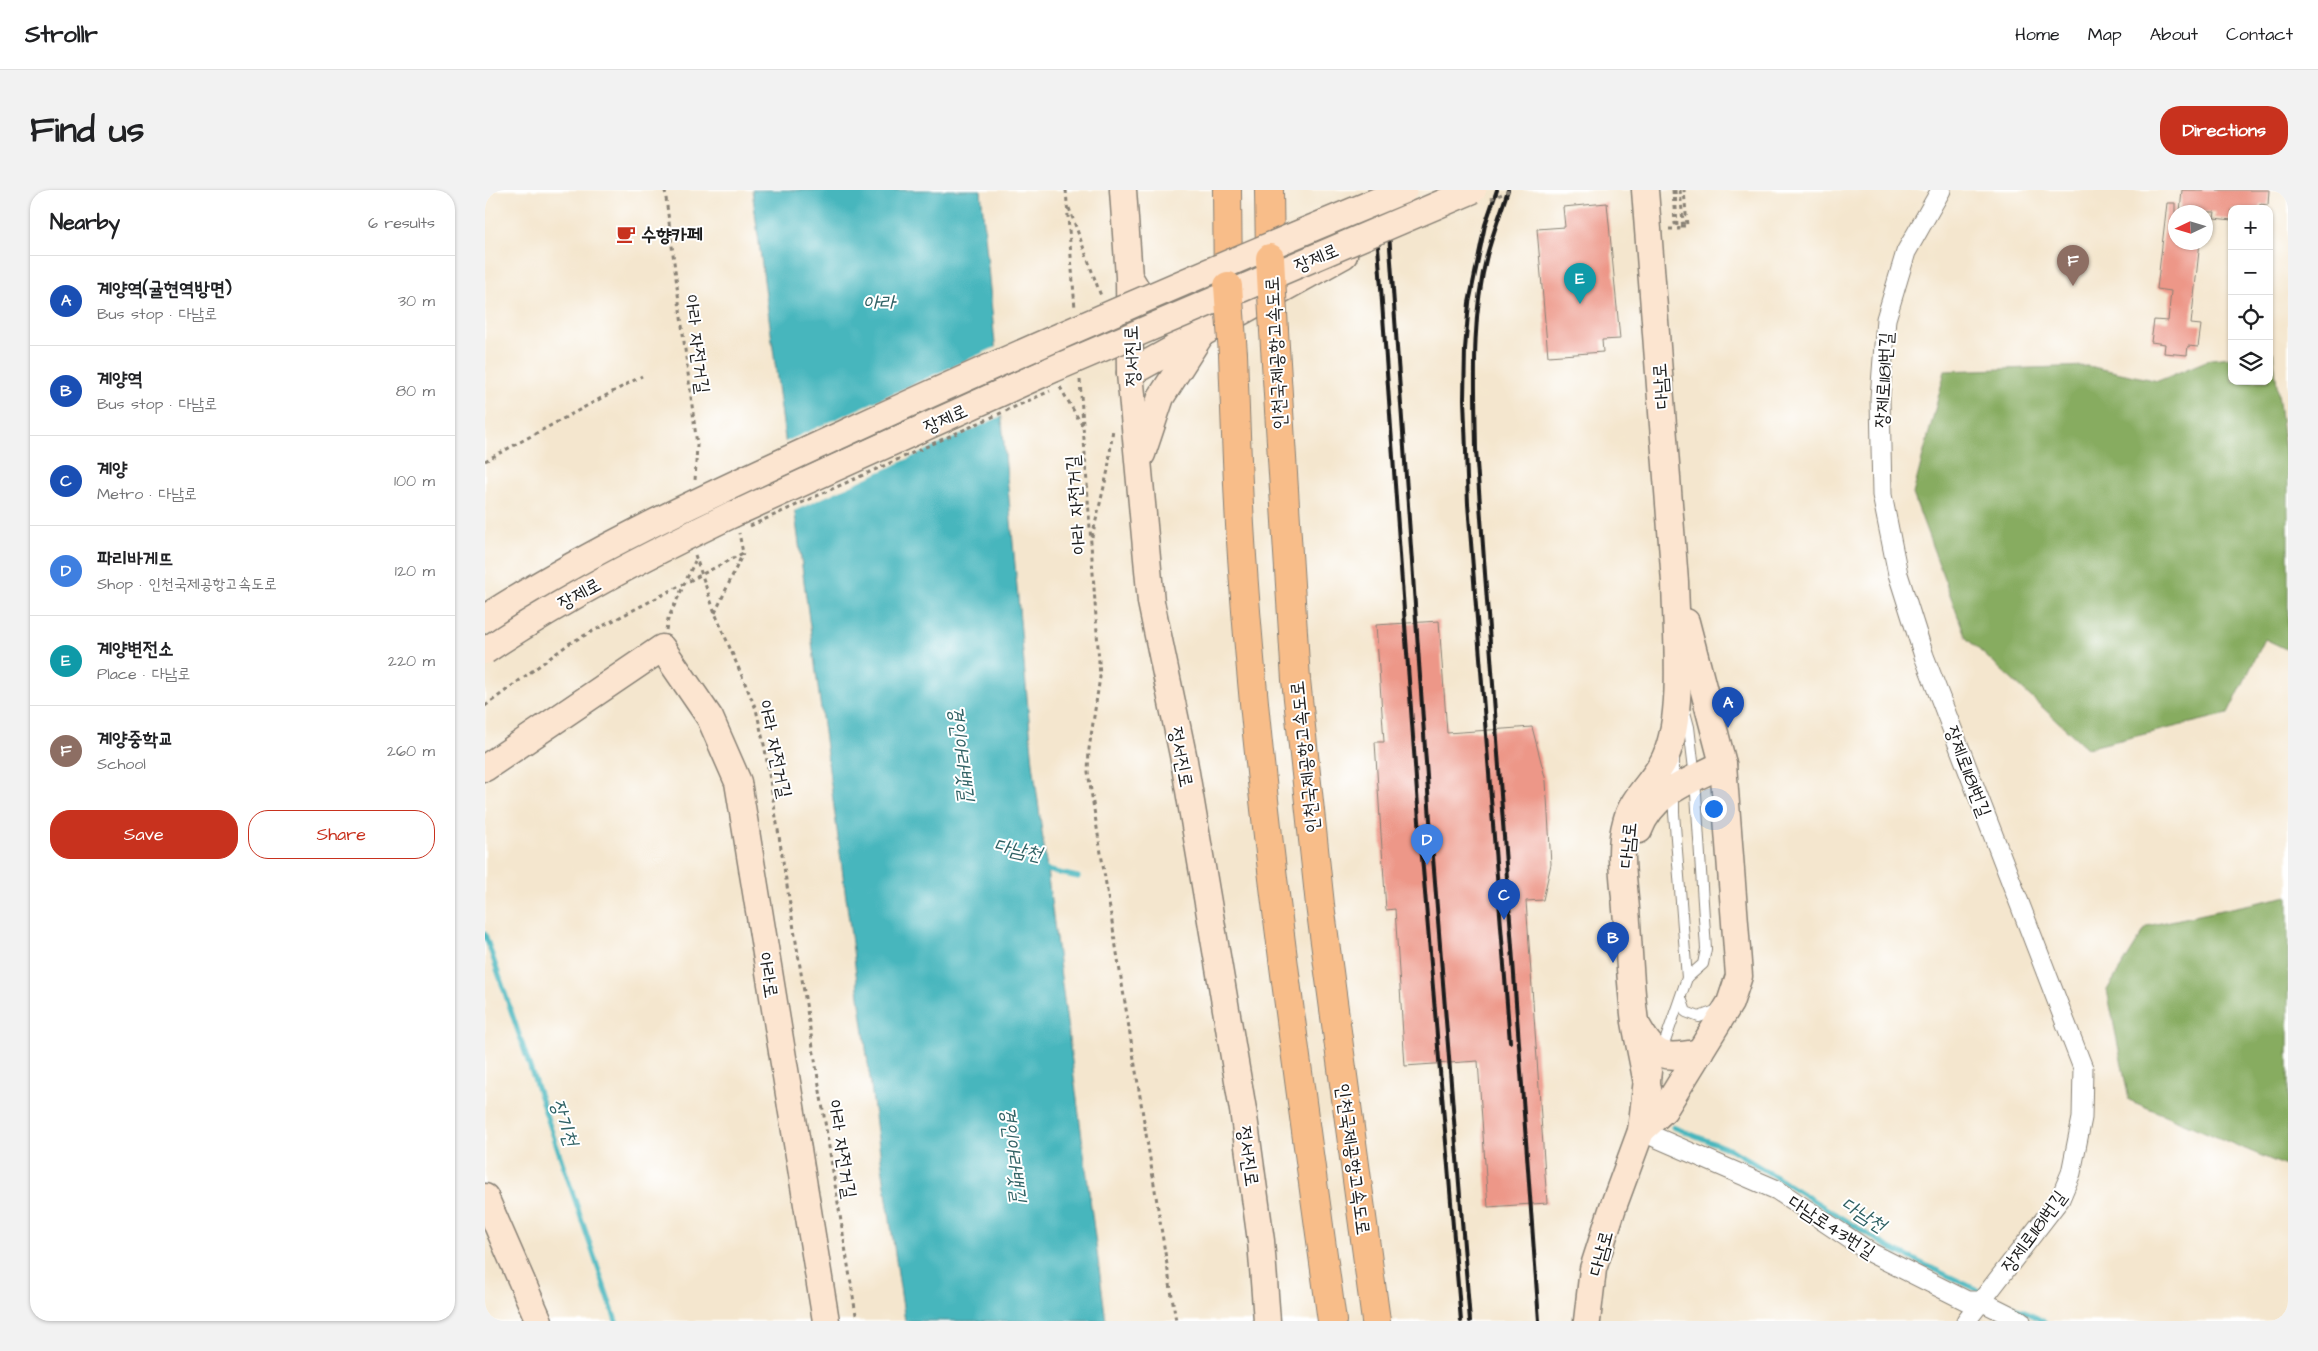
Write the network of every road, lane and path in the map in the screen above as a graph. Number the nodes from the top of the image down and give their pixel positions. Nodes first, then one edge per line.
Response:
1 (665, 190) edge
2 (1066, 190) edge
3 (1123, 190) edge
4 (1227, 190) edge
5 (1269, 190) edge
6 (1404, 190) edge
7 (1458, 190) edge
8 (1511, 190) edge
9 (1645, 190) edge
10 (1674, 190) edge
11 (1683, 190) edge
12 (1941, 190) edge
13 (1478, 196) edge
14 (1067, 203) junction
15 (1413, 203) edge
16 (1679, 229) dead end
17 (1129, 277) junction
18 (1102, 299) dead end
19 (1075, 316) dead end
20 (1200, 336) junction
21 (1079, 372) dead end
22 (1130, 373) junction
23 (642, 376) dead end
24 (1083, 376) dead end
25 (1058, 377) junction
26 (1075, 380) dead end
27 (1113, 421) dead end
28 (1083, 428) junction
29 (485, 461) edge
30 (1138, 464) junction
31 (695, 489) dead end
32 (1091, 541) junction
33 (695, 552) dead end
34 (743, 552) junction
35 (695, 561) junction
36 (1675, 582) junction
37 (715, 613) junction
38 (485, 618) edge
39 (662, 648) junction
40 (485, 651) edge
41 (1676, 682) junction
42 (485, 706) edge
43 (1674, 735) junction
44 (1723, 764) junction
45 (491, 767) edge
46 (1684, 783) junction
47 (1739, 976) junction
48 (1687, 978) junction
49 (1681, 998) junction
50 (1635, 1021) junction
51 (1655, 1050) junction
52 (1700, 1052) junction
53 (1648, 1089) junction
54 (1641, 1131) junction
55 (485, 1197) edge
56 (1985, 1296) junction
57 (539, 1321) edge
58 (826, 1321) edge
59 (857, 1321) edge
60 (1176, 1321) edge
61 (1267, 1321) edge
62 (1332, 1321) edge
63 (1376, 1321) edge
64 (1587, 1321) edge
65 (1966, 1321) edge
66 (2021, 1321) edge

1 - 31 path, 아라 자전거길
2 - 14 path
3 - 17 street, 정서진로
4 - 62 highway, bridge
5 - 63 highway, 인천국제공항고속도로, bridge
6 - 38 street, 장제로, bridge
7 - 15 street, 장제로
8 - 13 path, bridge
9 - 36 street, 다남로
10 - 11 path, bridge
10 - 16 path, bridge
12 - 56 street, 장제로1181번길
13 - 25 street, 장제로, bridge
14 - 18 path
14 - 19 path
15 - 20 street, 장제로
17 - 20 street
17 - 22 street, 정서진로
20 - 22 street, 장제로
20 - 30 street
21 - 28 path, 아라 자전거길
22 - 30 street, 정서진로
23 - 29 path
24 - 26 path
25 - 28 path
25 - 34 path, bridge
25 - 40 street, 장제로, bridge
27 - 32 path
28 - 32 path, 아라 자전거길
30 - 61 street, 정서진로
32 - 60 path, 아라 자전거길
33 - 35 path, 아라 자전거길
34 - 37 path
34 - 42 path, bridge
35 - 37 path, 아라 자전거길
35 - 39 path
36 - 41 street, 다남로
36 - 44 street, 다남로
37 - 59 path, 아라 자전거길
39 - 45 street
39 - 58 street, 아라로
41 - 43 street, 다남로
41 - 46 lane
43 - 46 lane
43 - 50 street, 다남로
44 - 46 street, 다남로
44 - 47 street, 다남로
46 - 48 lane
46 - 48 lane
46 - 51 street, 다남로
47 - 49 lane
47 - 52 street, 다남로
48 - 49 lane
49 - 51 lane
50 - 51 street
50 - 53 street, 다남로
51 - 52 street
51 - 53 street, 다남로
52 - 54 street, 다남로
53 - 54 street, 다남로
54 - 56 street, 다남로43번길
54 - 64 street, 다남로
55 - 57 street
56 - 65 street, 장제로1181번길
56 - 66 street, 다남로43번길

